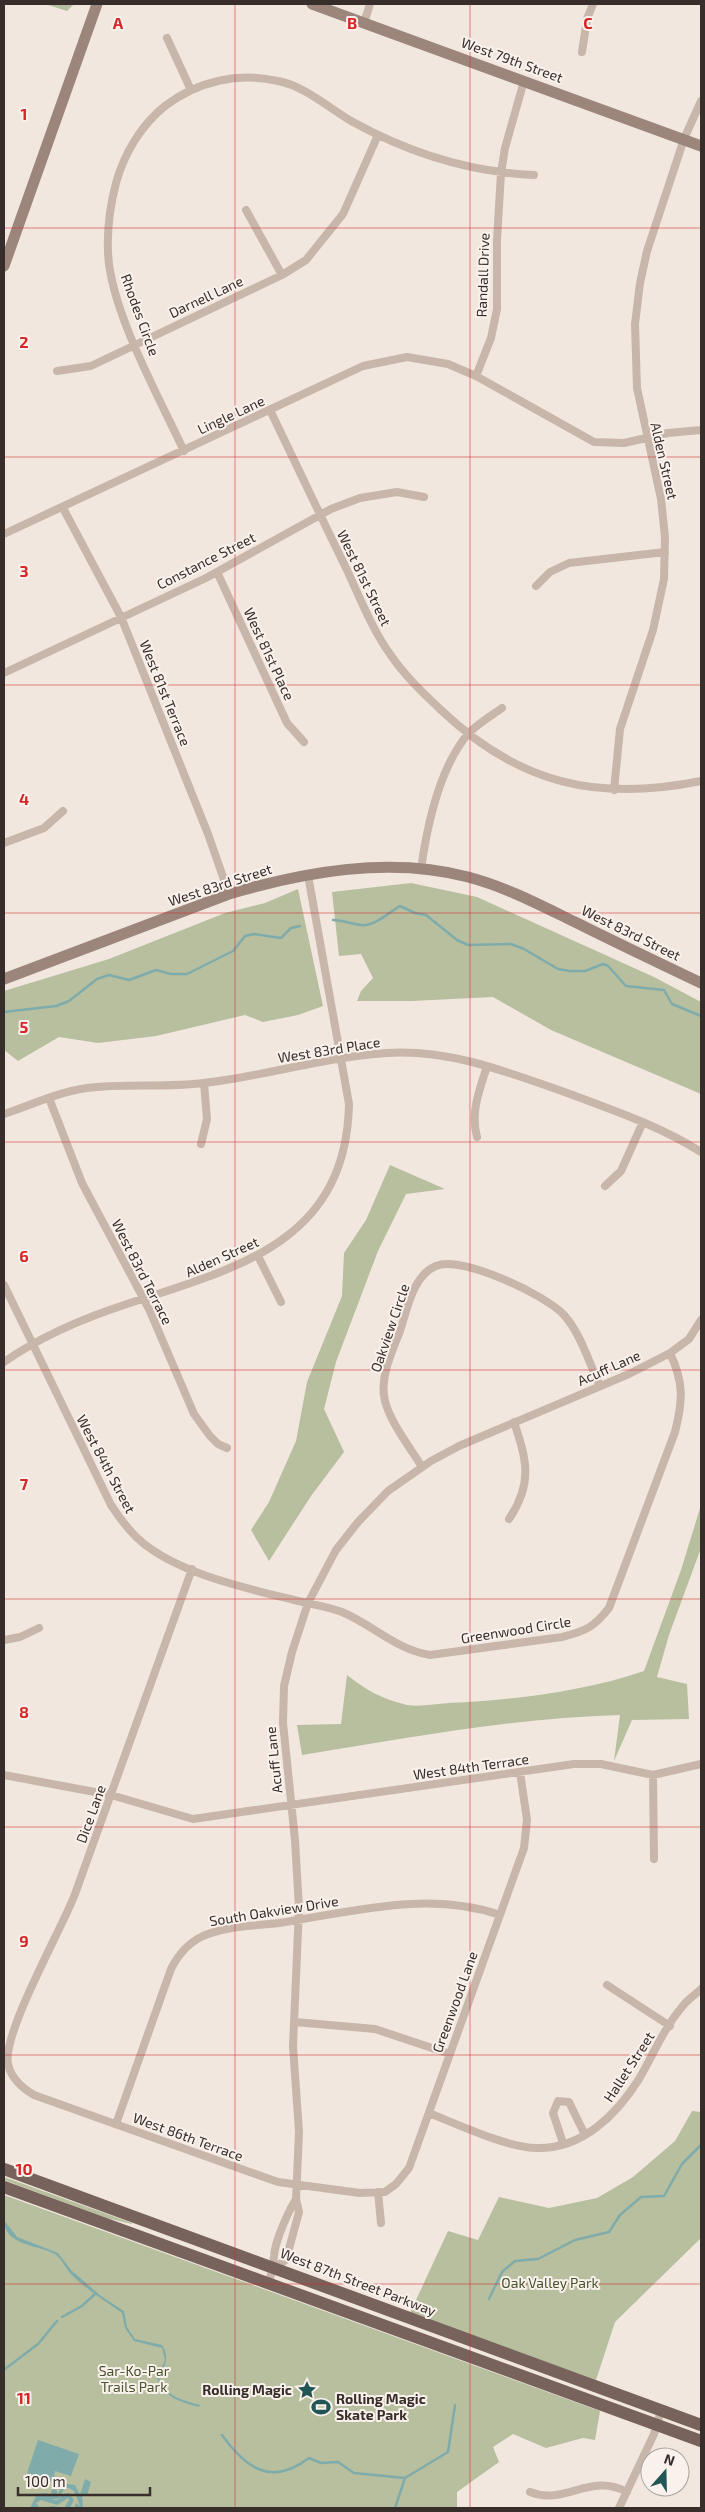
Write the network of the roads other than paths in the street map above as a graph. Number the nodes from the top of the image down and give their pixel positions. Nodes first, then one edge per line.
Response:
1 (98, 4) edge
2 (312, 4) edge
3 (370, 4) edge
4 (593, 4) edge
5 (364, 22) junction
6 (167, 38) dead end
7 (582, 52) dead end
8 (524, 81) junction
9 (191, 90) junction
10 (701, 101) edge
11 (378, 135) junction
12 (684, 139) junction
13 (701, 146) edge
14 (501, 173) junction
15 (534, 175) dead end
16 (246, 210) dead end
17 (4, 266) edge
18 (282, 275) junction
19 (135, 345) junction
20 (57, 371) dead end
21 (476, 376) junction
22 (270, 410) junction
23 (701, 430) edge
24 (646, 438) junction
25 (184, 451) junction
26 (424, 498) dead end
27 (63, 508) junction
28 (320, 516) junction
29 (4, 534) edge
30 (665, 552) junction
31 (217, 572) junction
32 (536, 586) dead end
33 (122, 617) junction
34 (4, 673) edge
35 (502, 708) dead end
36 (468, 734) junction
37 (304, 742) dead end
38 (701, 781) edge
39 (614, 790) junction
40 (63, 811) dead end
41 (4, 843) edge
42 (421, 869) junction
43 (308, 875) junction
44 (229, 894) junction
45 (4, 979) edge
46 (701, 983) edge
47 (341, 1059) junction
48 (487, 1066) junction
49 (204, 1083) junction
50 (49, 1098) junction
51 (4, 1114) edge
52 (643, 1122) junction
53 (477, 1137) dead end
54 (201, 1144) dead end
55 (701, 1152) edge
56 (605, 1186) dead end
57 (258, 1256) junction
58 (431, 1258) dead end
59 (436, 1266) junction
60 (4, 1286) edge
61 (144, 1299) junction
62 (282, 1302) dead end
63 (701, 1320) edge
64 (32, 1344) junction
65 (670, 1353) junction
66 (4, 1362) edge
67 (600, 1386) junction
68 (514, 1422) junction
69 (227, 1448) dead end
70 (422, 1467) junction
71 (510, 1519) dead end
72 (192, 1569) junction
73 (308, 1603) junction
74 (39, 1628) dead end
75 (4, 1640) edge
76 (701, 1764) edge
77 (520, 1772) junction
78 (4, 1775) edge
79 (653, 1775) junction
80 (110, 1795) junction
81 (292, 1805) junction
82 (654, 1859) dead end
83 (500, 1915) junction
84 (298, 1920) junction
85 (607, 1985) dead end
86 (701, 1989) edge
87 (295, 2022) junction
88 (670, 2026) junction
89 (450, 2054) junction
90 (8, 2064) joint
91 (429, 2113) junction
92 (116, 2124) junction
93 (585, 2135) junction
94 (563, 2144) junction
95 (4, 2168) edge
96 (298, 2186) junction
97 (4, 2187) edge
98 (378, 2192) junction
99 (296, 2199) junction
100 (381, 2223) dead end
101 (275, 2267) junction
102 (268, 2283) junction
103 (661, 2411) junction
104 (701, 2425) edge
105 (657, 2426) junction
106 (701, 2441) edge
107 (530, 2492) dead end
108 (627, 2492) junction
109 (619, 2508) edge

1 - 17 street
2 - 5 street, West 79th Street
3 - 5 street
4 - 7 street
5 - 8 street, West 79th Street
6 - 9 street
8 - 12 street, West 79th Street
8 - 14 street, Randall Drive
9 - 11 street, Rhodes Circle
9 - 19 street, Rhodes Circle
10 - 12 street, Alden Street
11 - 14 street, Rhodes Circle
11 - 18 street, Darnell Lane
12 - 13 street, West 79th Street
12 - 24 street, Alden Street
14 - 15 street
14 - 21 street, Randall Drive
16 - 18 street
18 - 19 street, Darnell Lane
19 - 20 street, Darnell Lane
19 - 25 street, Rhodes Circle
21 - 22 street, Lingle Lane
21 - 24 street, Lingle Lane
22 - 25 street, Lingle Lane
22 - 28 street, West 81st Street
23 - 24 street, Lingle Lane
24 - 30 street, Alden Street
25 - 27 street, Lingle Lane
26 - 28 street, Constance Street
27 - 29 street, Lingle Lane
27 - 33 street, West 81st Terrace
28 - 31 street, Constance Street
28 - 36 street, West 81st Street
30 - 32 street
30 - 39 street, Alden Street
31 - 33 street, Constance Street
31 - 37 street, West 81st Place
33 - 34 street, Constance Street
33 - 44 street, West 81st Terrace
35 - 36 street
36 - 39 street, West 81st Street
36 - 42 street
38 - 39 street, West 81st Street
40 - 41 street
42 - 43 street, West 83rd Street
42 - 46 street, West 83rd Street
43 - 44 street, West 83rd Street
43 - 47 street, Alden Street
44 - 45 street, West 83rd Street
47 - 48 street, West 83rd Place
47 - 49 street, West 83rd Place
47 - 57 street, Alden Street
48 - 52 street, West 83rd Place
48 - 53 street
49 - 50 street, West 83rd Place
49 - 54 street
50 - 51 street, West 83rd Place
50 - 61 street, West 83rd Terrace
52 - 55 street, West 83rd Place
52 - 56 street
57 - 61 street, Alden Street
57 - 62 street
58 - 59 street
59 - 67 street
59 - 70 street, Oakview Circle
60 - 64 street, West 84th Street
61 - 64 street, Alden Street
61 - 69 street, West 83rd Terrace
63 - 65 street, Acuff Lane
64 - 66 street, Alden Street
64 - 72 street, West 84th Street
65 - 67 street, Acuff Lane
65 - 73 street, Greenwood Circle
67 - 68 street, Acuff Lane
68 - 70 street, Acuff Lane
68 - 71 street
70 - 73 street, Acuff Lane
72 - 73 street, West 84th Street
72 - 80 street, Dice Lane
73 - 81 street, Acuff Lane
74 - 75 street
76 - 79 street, West 84th Terrace
77 - 79 street, West 84th Terrace
77 - 81 street, West 84th Terrace
77 - 83 street, Greenwood Lane
78 - 80 street, West 84th Terrace
79 - 82 street
80 - 81 street, West 84th Terrace
80 - 90 street, Dice Lane
81 - 84 street, Acuff Lane
83 - 84 street, South Oakview Drive
83 - 89 street, Greenwood Lane
84 - 87 street, Acuff Lane
84 - 92 street, South Oakview Drive
85 - 88 street, Hallet Street
86 - 88 street, Hallet Street
87 - 89 street
87 - 96 street, Acuff Lane
88 - 93 street, Hallet Street
89 - 91 street, Greenwood Lane
90 - 92 street, West 86th Terrace
91 - 94 street
91 - 98 street, Greenwood Lane
92 - 96 street, West 86th Terrace
93 - 94 street
93 - 94 street
95 - 101 main road, West 87th Street Parkway
96 - 98 street, West 86th Terrace
96 - 99 street, Acuff Lane
97 - 102 main road
98 - 100 street
99 - 101 street, Acuff Lane
99 - 101 street, Acuff Lane
101 - 102 street, Acuff Lane
101 - 103 main road, West 87th Street Parkway
102 - 105 main road
103 - 104 main road, West 87th Street Parkway
103 - 105 street
105 - 106 main road
105 - 108 street
107 - 108 street
108 - 109 street

